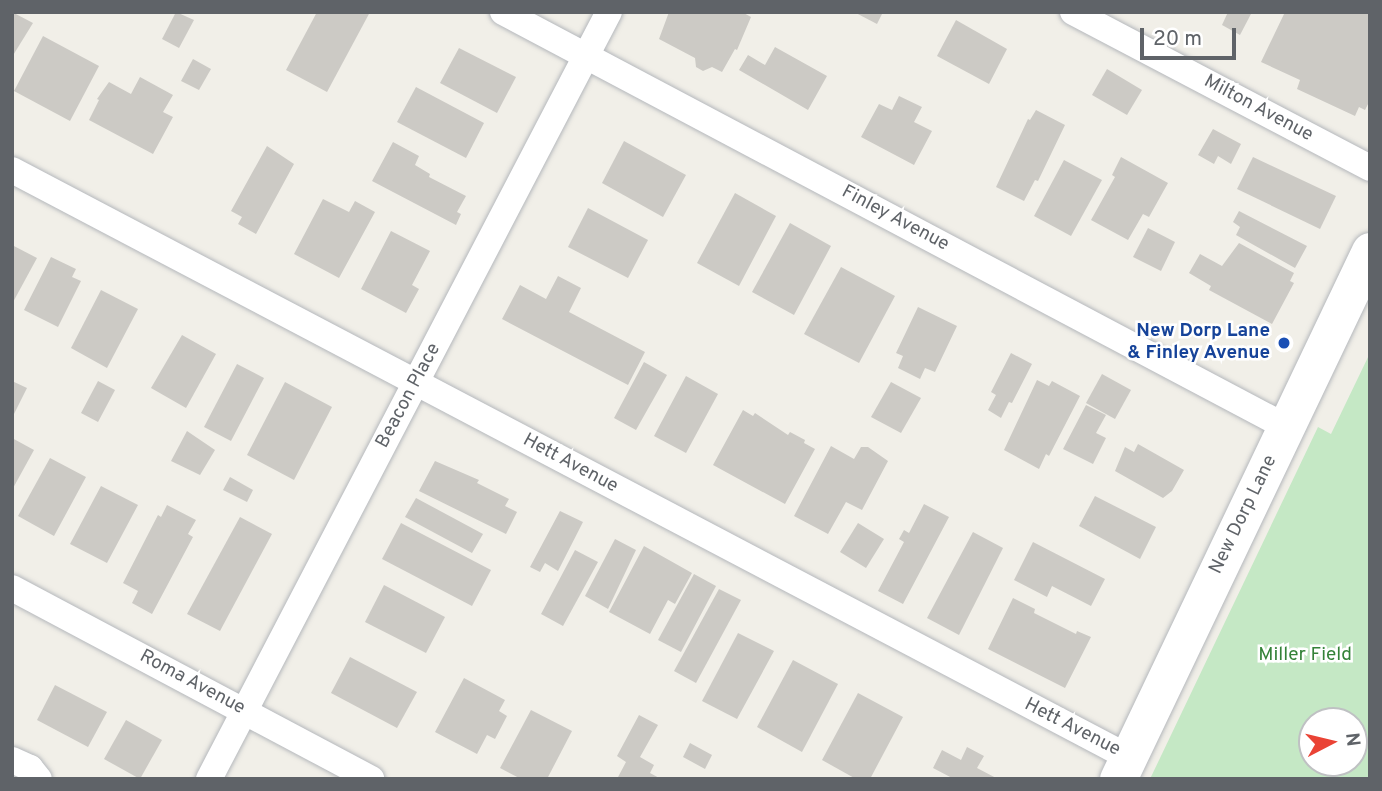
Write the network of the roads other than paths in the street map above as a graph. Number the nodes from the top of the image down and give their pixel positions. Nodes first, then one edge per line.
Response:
1 (503, 12) edge
2 (609, 12) edge
3 (1073, 12) edge
4 (586, 57) junction
5 (1370, 168) edge
6 (12, 170) edge
7 (1370, 251) edge
8 (416, 382) junction
9 (1286, 427) junction
10 (12, 588) edge
11 (244, 711) junction
12 (12, 760) edge
13 (1123, 768) edge
14 (39, 779) edge
15 (209, 779) edge
16 (371, 779) edge

1 - 4 street, Finley Avenue
2 - 4 street, Beacon Place
3 - 5 street, Milton Avenue
4 - 8 street, Beacon Place
4 - 9 street, Finley Avenue
6 - 8 street, Hett Avenue
7 - 9 street, New Dorp Lane
8 - 11 street, Beacon Place
8 - 13 street, Hett Avenue
9 - 13 street, New Dorp Lane
10 - 11 street, Roma Avenue
11 - 15 street, Beacon Place
11 - 16 street, Roma Avenue
12 - 14 street

